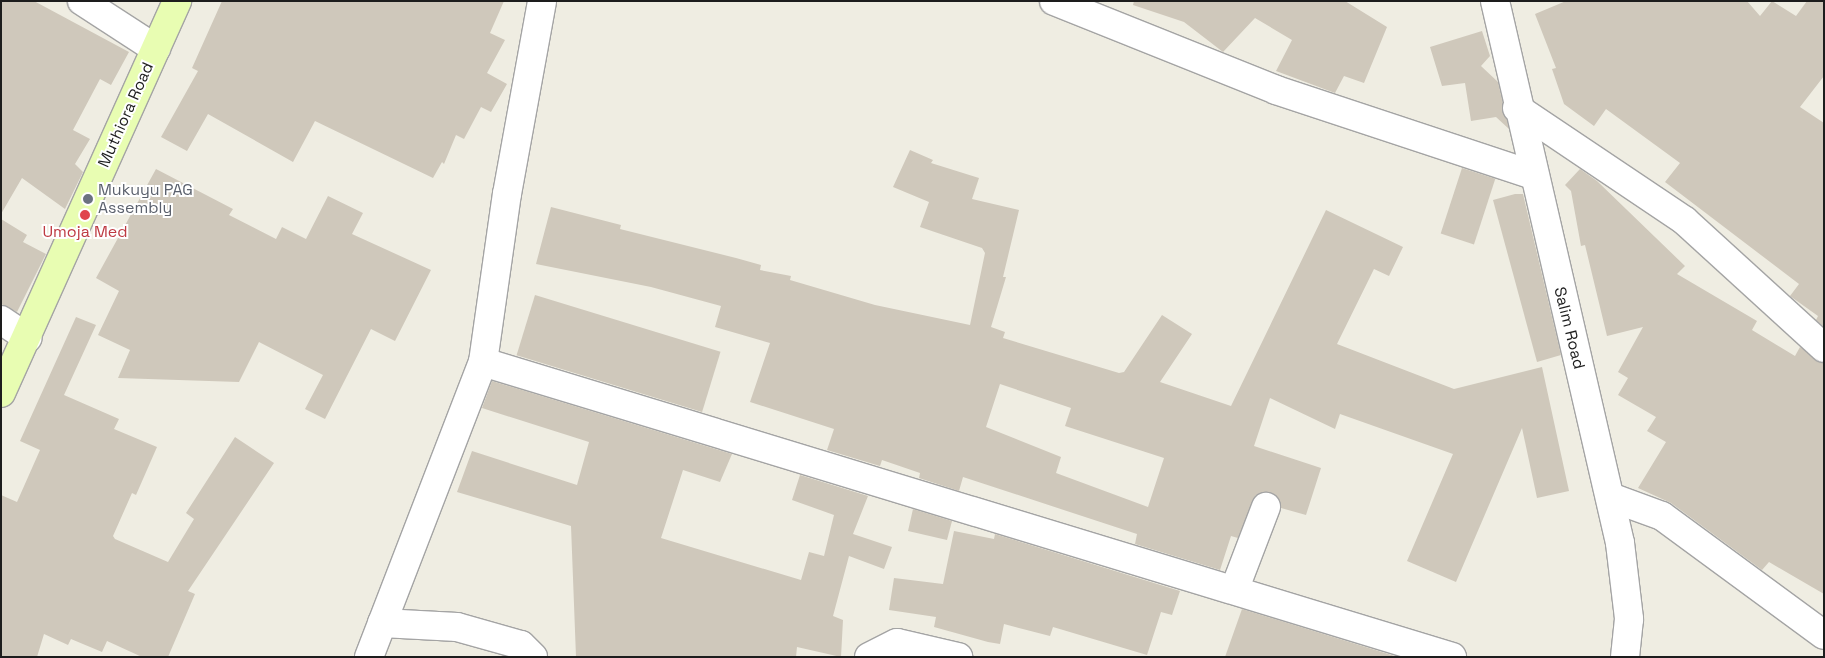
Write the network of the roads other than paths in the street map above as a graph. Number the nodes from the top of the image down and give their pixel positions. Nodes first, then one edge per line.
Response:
1 (82, 1) edge
2 (177, 1) edge
3 (542, 1) edge
4 (1054, 1) edge
5 (1495, 1) edge
6 (156, 49) junction
7 (1517, 108) junction
8 (1533, 175) junction
9 (1, 320) edge
10 (28, 338) junction
11 (1824, 348) edge
12 (483, 362) junction
13 (1, 393) edge
14 (1610, 497) junction
15 (1266, 507) dead end
16 (1235, 588) junction
17 (382, 623) junction
18 (1824, 635) edge
19 (369, 657) edge
20 (533, 657) edge
21 (869, 657) edge
22 (958, 657) edge
23 (1452, 657) edge
24 (1625, 657) edge

1 - 6 street
2 - 6 street, Muthiora Road
3 - 12 street
4 - 8 street
5 - 7 street, Salim Road
6 - 10 street, Muthiora Road
7 - 8 street, Salim Road
7 - 11 street
8 - 14 street, Salim Road
9 - 10 street
10 - 13 street, Muthiora Road
12 - 16 street
12 - 17 street
14 - 18 street
14 - 24 street, Salim Road
15 - 16 street
16 - 23 street
17 - 19 street
17 - 20 street
21 - 22 street

